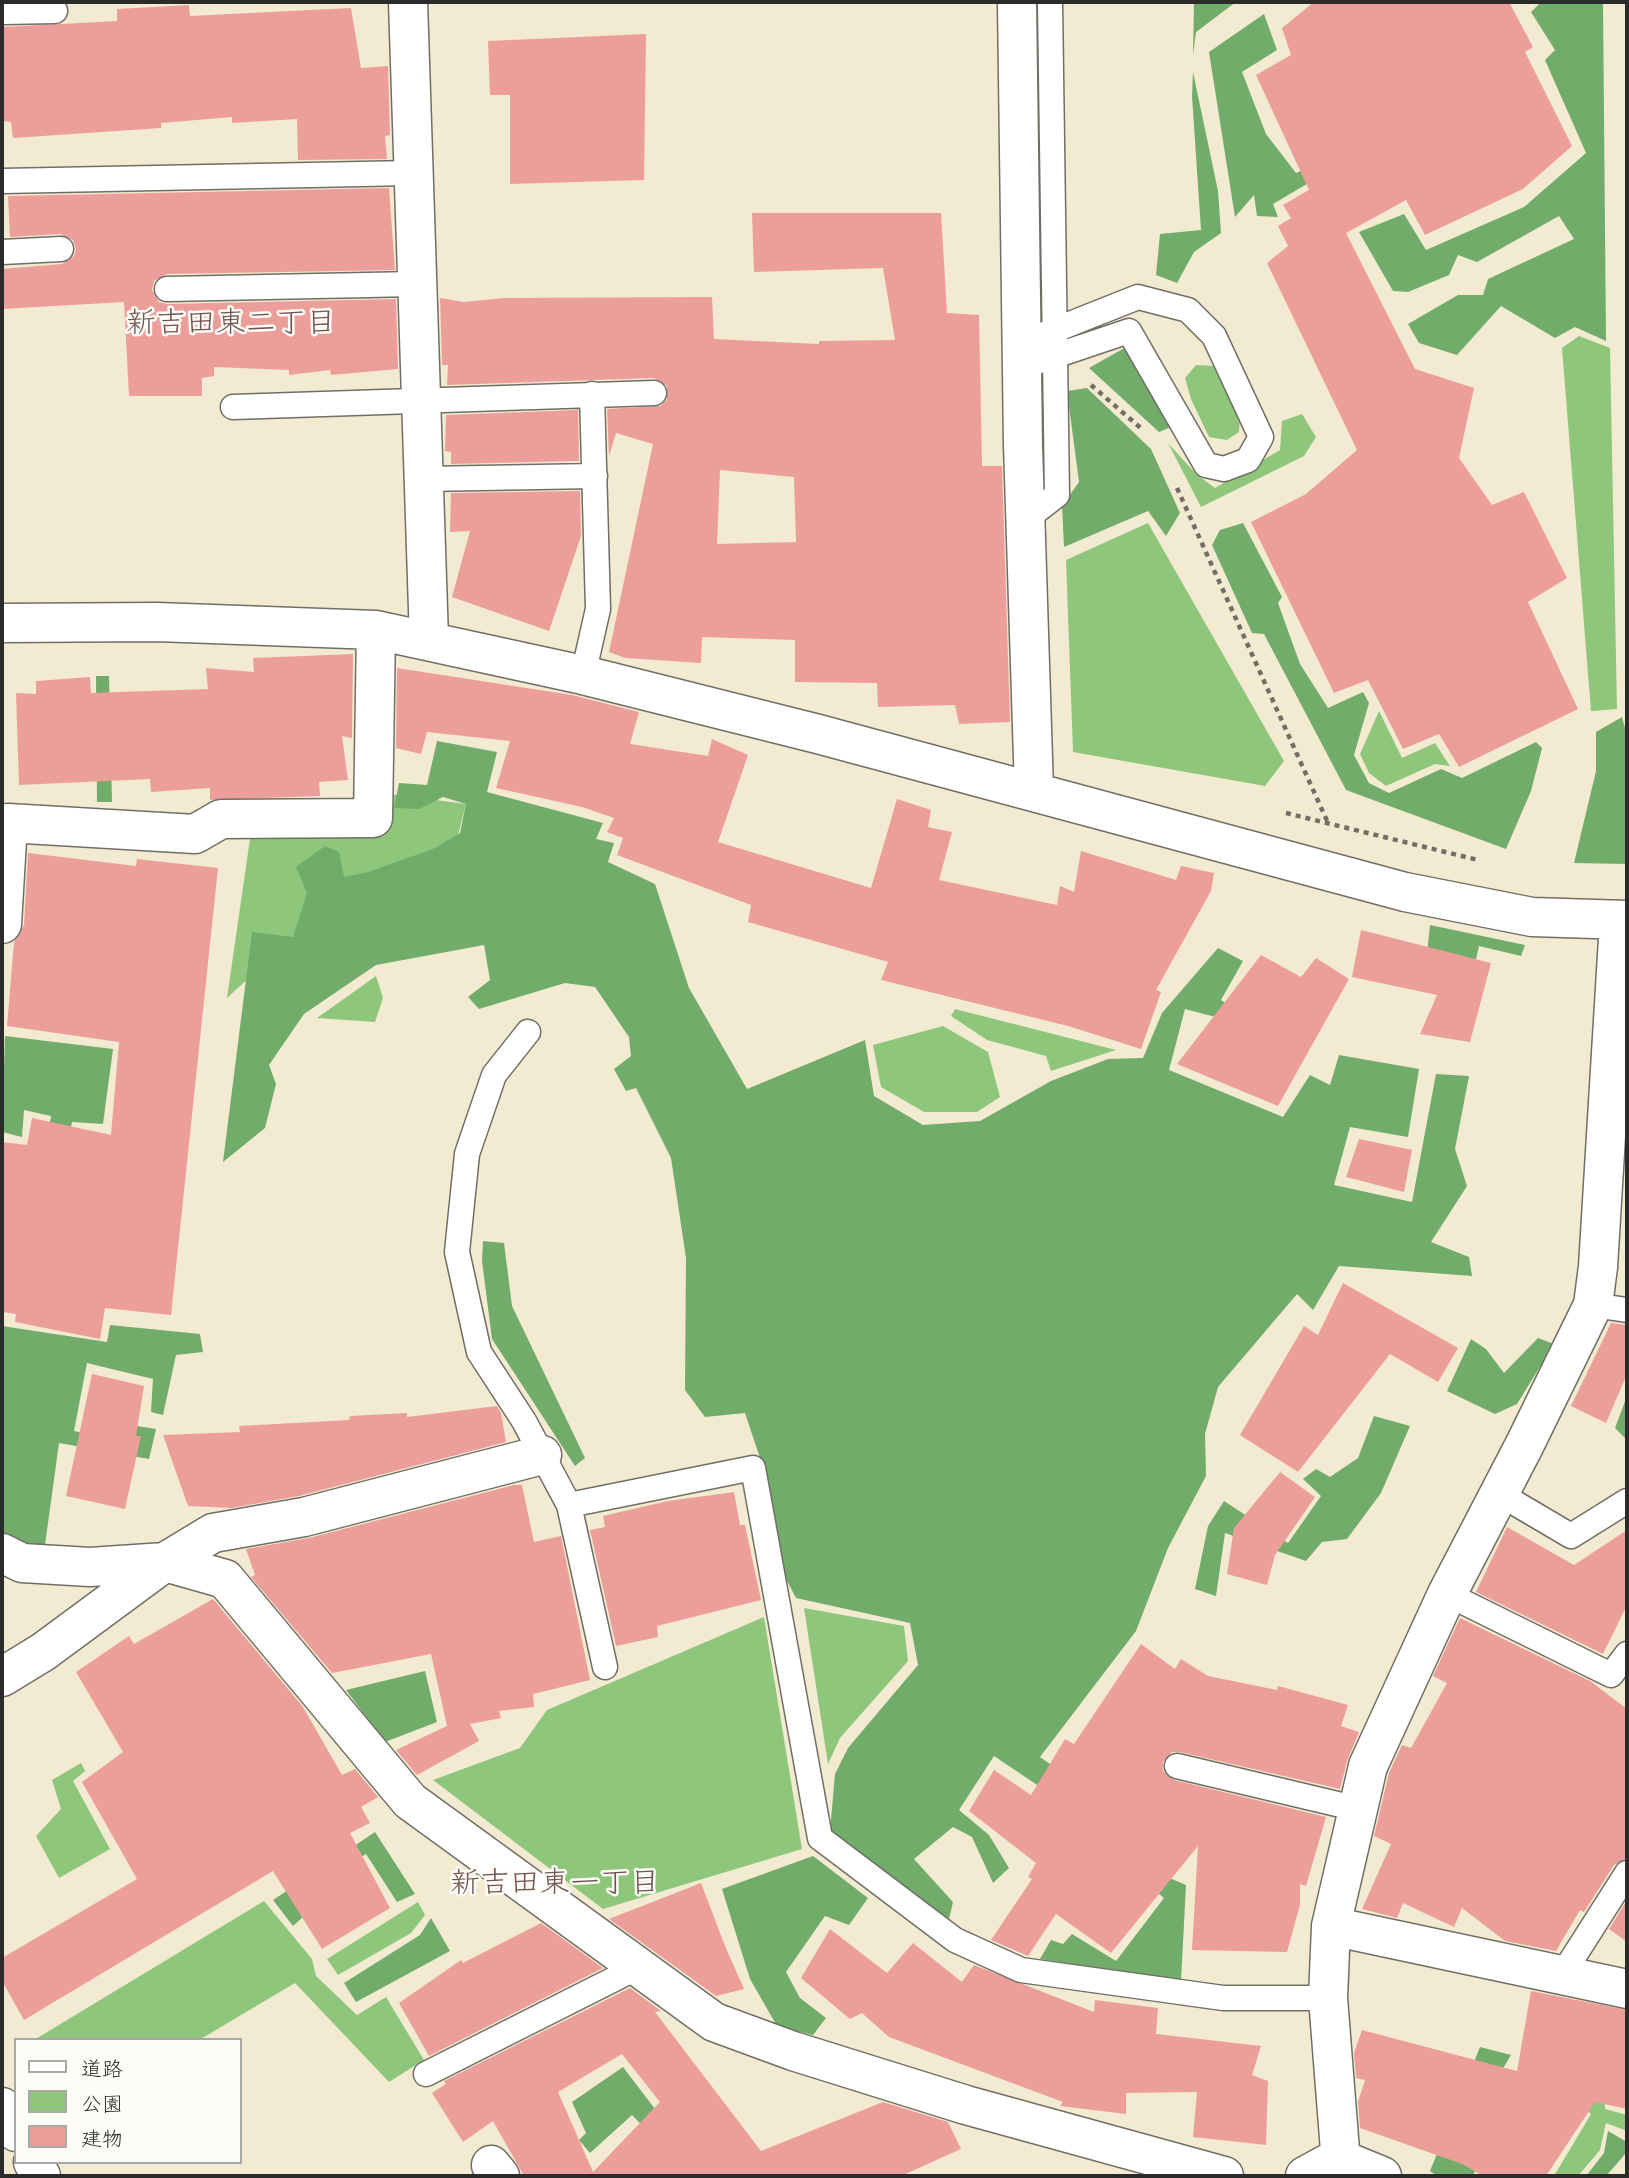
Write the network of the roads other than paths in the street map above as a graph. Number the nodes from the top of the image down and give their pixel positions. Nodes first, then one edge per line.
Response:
1 (408, 2) edge
2 (1017, 2) edge
3 (1050, 2) edge
4 (55, 11) dead end
5 (2, 12) edge
6 (412, 173) junction
7 (2, 181) edge
8 (61, 249) dead end
9 (2, 252) edge
10 (416, 284) junction
11 (167, 289) dead end
12 (1041, 356) junction
13 (654, 393) dead end
14 (592, 394) junction
15 (420, 399) junction
16 (233, 407) dead end
17 (595, 476) junction
18 (423, 479) junction
19 (5, 625) edge
20 (376, 630) junction
21 (429, 640) junction
22 (583, 675) junction
23 (1034, 790) junction
24 (5, 819) edge
25 (1623, 921) edge
26 (2, 924) edge
27 (528, 1032) dead end
28 (1610, 1307) edge
29 (542, 1455) junction
30 (1498, 1493) junction
31 (1627, 1501) edge
32 (569, 1505) junction
33 (2, 1553) edge
34 (165, 1562) junction
35 (1447, 1594) junction
36 (1627, 1654) edge
37 (605, 1667) dead end
38 (2, 1677) edge
39 (1177, 1766) dead end
40 (1358, 1808) junction
41 (1627, 1873) edge
42 (1331, 1926) junction
43 (639, 1966) junction
44 (1562, 1975) junction
45 (1627, 1989) edge
46 (1328, 1998) junction
47 (426, 2074) dead end
48 (2, 2108) edge
49 (14, 2129) edge
50 (1340, 2167) edge
51 (1224, 2176) edge
52 (1306, 2176) edge
53 (1382, 2176) edge

1 - 6 street
2 - 12 street
3 - 12 lane
4 - 5 lane
6 - 7 lane
6 - 10 street
8 - 9 lane
10 - 11 lane
10 - 15 street
12 - 12 lane
12 - 23 street
13 - 14 lane
14 - 15 lane
14 - 17 lane
15 - 16 lane
15 - 18 street
17 - 18 lane
17 - 22 lane
18 - 21 street
19 - 20 street
20 - 21 street
20 - 24 street
21 - 22 street
22 - 23 street
23 - 25 street
24 - 26 street
25 - 28 street
27 - 29 lane
28 - 30 street
29 - 32 lane
29 - 34 street
30 - 31 lane
30 - 35 street
32 - 37 lane
32 - 46 lane
33 - 34 street
34 - 38 street
34 - 43 street
35 - 36 lane
35 - 40 street
39 - 40 lane
40 - 42 street
41 - 44 lane
42 - 44 street
42 - 46 street
43 - 47 lane
43 - 51 street
44 - 45 street
46 - 50 street
48 - 49 street
50 - 52 street
50 - 53 street

